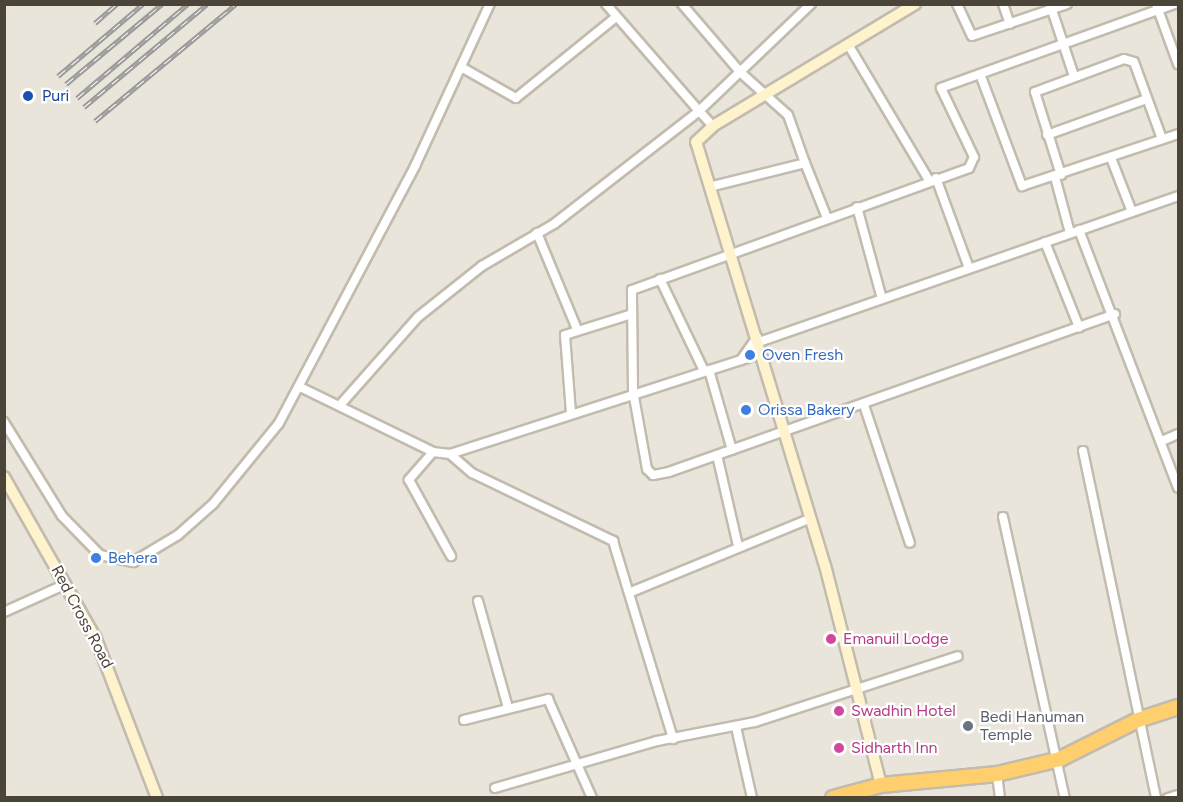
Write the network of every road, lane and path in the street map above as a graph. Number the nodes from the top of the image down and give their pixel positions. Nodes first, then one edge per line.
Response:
1 (490, 4) edge
2 (606, 4) edge
3 (682, 4) edge
4 (915, 4) edge
5 (957, 4) edge
6 (1003, 4) edge
7 (1067, 4) edge
8 (1174, 4) edge
9 (811, 5) edge
10 (1051, 7) edge
11 (1157, 7) edge
12 (616, 17) junction
13 (1010, 24) junction
14 (1063, 44) junction
15 (849, 46) junction
16 (1179, 64) edge
17 (461, 67) junction
18 (740, 72) junction
19 (980, 74) junction
20 (1074, 76) junction
21 (766, 95) junction
22 (1147, 99) junction
23 (699, 111) junction
24 (713, 126) junction
25 (1179, 134) edge
26 (1047, 135) junction
27 (1162, 140) junction
28 (1111, 158) junction
29 (805, 163) junction
30 (1058, 176) junction
31 (933, 179) junction
32 (709, 188) junction
33 (1179, 196) edge
34 (857, 207) junction
35 (1132, 212) junction
36 (827, 218) junction
37 (1079, 230) junction
38 (537, 233) junction
39 (1070, 233) junction
40 (1045, 242) junction
41 (729, 254) junction
42 (969, 268) junction
43 (660, 279) junction
44 (882, 299) junction
45 (1115, 314) junction
46 (629, 315) junction
47 (1079, 327) junction
48 (577, 329) junction
49 (758, 340) junction
50 (759, 354) junction
51 (741, 360) junction
52 (707, 371) junction
53 (300, 387) junction
54 (633, 392) junction
55 (341, 404) junction
56 (864, 405) junction
57 (571, 413) junction
58 (4, 422) edge
59 (783, 432) junction
60 (1179, 434) edge
61 (1162, 441) junction
62 (732, 450) junction
63 (1083, 451) dead end
64 (433, 452) junction
65 (450, 454) junction
66 (717, 455) junction
67 (4, 477) edge
68 (1179, 488) edge
69 (1003, 517) dead end
70 (809, 519) junction
71 (910, 543) dead end
72 (738, 546) junction
73 (451, 556) dead end
74 (66, 584) junction
75 (632, 592) junction
76 (478, 601) dead end
77 (4, 612) edge
78 (958, 656) dead end
79 (856, 687) junction
80 (1179, 707) edge
81 (508, 708) junction
82 (464, 720) dead end
83 (1138, 720) junction
84 (736, 727) junction
85 (673, 739) junction
86 (1060, 759) junction
87 (576, 763) junction
88 (997, 774) junction
89 (881, 785) junction
90 (495, 788) dead end
91 (861, 794) edge
92 (1179, 795) edge
93 (157, 798) edge
94 (592, 798) edge
95 (752, 798) edge
96 (833, 798) edge
97 (1000, 798) edge
98 (1065, 798) edge
99 (1156, 798) edge
100 (1168, 798) edge

1 - 17 street
2 - 12 street
3 - 18 street
4 - 15 main road
5 - 13 street
6 - 13 street
7 - 10 street
8 - 11 street
9 - 18 street
10 - 13 street
10 - 14 street
11 - 14 street
11 - 16 street
12 - 17 street
12 - 23 street
14 - 19 street
14 - 20 street
15 - 21 main road
15 - 31 street
17 - 53 street
18 - 21 street
18 - 23 street
19 - 30 street
19 - 31 street
20 - 22 street
20 - 26 street
21 - 24 main road
21 - 29 street
22 - 26 street
22 - 27 street
23 - 24 street
23 - 38 street
24 - 32 main road
25 - 27 street
26 - 30 street
27 - 28 street
28 - 30 street
28 - 35 street
29 - 32 street
29 - 36 street
30 - 39 street
31 - 34 street
31 - 42 street
32 - 41 main road
33 - 35 street
34 - 36 street
34 - 44 street
35 - 37 street
36 - 41 street
37 - 39 street
37 - 45 street
38 - 48 street
38 - 55 street
39 - 40 street
40 - 42 street
40 - 47 street
41 - 43 street
41 - 49 main road
42 - 44 street
43 - 46 street
43 - 52 street
44 - 49 street
45 - 47 street
45 - 61 street
46 - 48 street
46 - 54 street
47 - 56 street
48 - 57 street
49 - 50 main road
49 - 51 street
50 - 51 street
50 - 59 main road
51 - 52 street
52 - 54 street
52 - 62 street
53 - 55 street
53 - 58 street
54 - 57 street
54 - 66 street
55 - 64 street
56 - 59 street
56 - 71 street
57 - 65 street
59 - 62 street
59 - 70 main road
60 - 61 street
61 - 68 street
62 - 66 street
63 - 83 street
64 - 65 street
64 - 73 street
65 - 75 street
66 - 72 street
67 - 74 main road, Red Cross Road
69 - 86 street
70 - 72 street
70 - 79 main road
72 - 75 street
74 - 77 street
74 - 93 main road, Red Cross Road
75 - 85 street
76 - 81 street
78 - 79 street
79 - 84 street
79 - 89 main road
80 - 83 highway
81 - 82 street
81 - 87 street
83 - 86 highway
83 - 99 street
84 - 85 street
84 - 95 street
85 - 87 street
86 - 88 highway
86 - 98 street
87 - 90 street
87 - 94 street
88 - 89 highway
88 - 97 street
89 - 91 highway
91 - 96 highway
92 - 100 street

